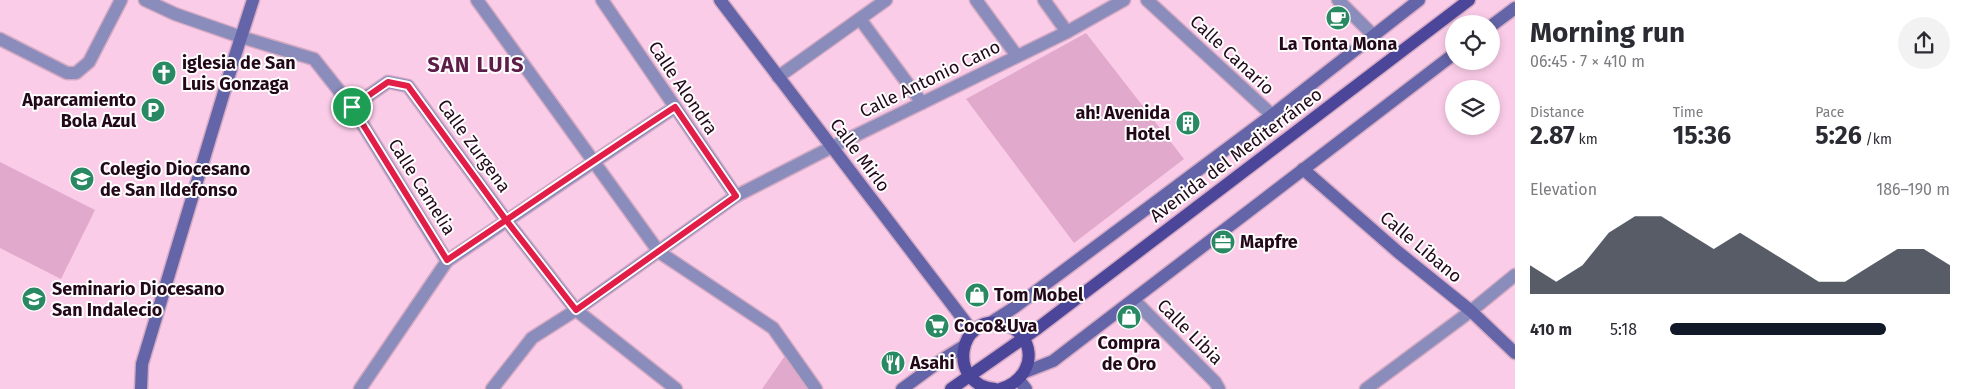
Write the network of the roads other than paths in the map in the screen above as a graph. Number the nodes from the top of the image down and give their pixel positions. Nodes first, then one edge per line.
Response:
1 (121, 0) edge
2 (145, 0) edge
3 (253, 0) edge
4 (477, 0) edge
5 (602, 0) edge
6 (720, 0) edge
7 (886, 0) edge
8 (976, 0) edge
9 (1044, 0) edge
10 (1124, 0) edge
11 (1147, 0) edge
12 (1338, 0) edge
13 (1419, 0) edge
14 (1469, 0) edge
15 (1515, 8) edge
16 (860, 19) junction
17 (1500, 19) edge
18 (1067, 32) junction
19 (1373, 35) junction
20 (241, 37) junction
21 (0, 39) edge
22 (1017, 56) junction
23 (1445, 61) edge
24 (778, 77) junction
25 (922, 103) junction
26 (352, 107) junction
27 (675, 107) junction
28 (1272, 115) junction
29 (832, 147) junction
30 (594, 160) junction
31 (1303, 169) junction
32 (736, 196) junction
33 (506, 220) junction
34 (659, 252) junction
35 (447, 260) junction
36 (1515, 275) edge
37 (1134, 300) junction
38 (576, 310) junction
39 (1471, 311) junction
40 (990, 323) junction
41 (973, 332) junction
42 (1023, 338) junction
43 (964, 346) junction
44 (1515, 353) edge
45 (969, 376) junction
46 (1014, 384) edge
47 (498, 387) edge
48 (141, 389) edge
49 (360, 389) edge
50 (676, 389) edge
51 (816, 389) edge
52 (902, 389) edge
53 (952, 389) edge
54 (995, 389) edge
55 (1219, 389) edge
56 (1366, 389) edge

1 - 21 street
2 - 20 street
3 - 20 street
4 - 30 street
5 - 27 street, Calle Alondra
6 - 24 street, Calle Mirlo
7 - 16 street
8 - 22 street
9 - 18 street
10 - 18 street, Calle Antonio Cano
11 - 28 street, Calle Canario
12 - 19 street
13 - 19 street, Avenida del Mediterráneo
14 - 42 main road, Avenida del Mediterráneo
15 - 17 street
16 - 24 street
16 - 25 street
18 - 22 street, Calle Antonio Cano
19 - 28 street, Avenida del Mediterráneo
20 - 26 street
20 - 48 street
22 - 25 street, Calle Antonio Cano
23 - 31 street
24 - 29 street, Calle Mirlo
25 - 29 street, Calle Antonio Cano
26 - 33 street, Calle Zurgena
26 - 35 street, Calle Camelia
27 - 30 street
27 - 32 street, Calle Alondra
28 - 40 street, Avenida del Mediterráneo
29 - 32 street, Calle Antonio Cano
29 - 41 street, Calle Mirlo
30 - 33 street
30 - 34 street
31 - 37 street
31 - 39 street, Calle Líbano
32 - 34 street, Calle Antonio Cano
33 - 35 street
33 - 38 street, Calle Zurgena
34 - 38 street, Calle Antonio Cano
34 - 51 street
35 - 49 street
36 - 39 street
37 - 46 street
37 - 55 street, Calle Libia
38 - 47 street, Calle Antonio Cano
38 - 50 street, Calle Zurgena
39 - 44 street, Calle Líbano
39 - 56 street
40 - 41 main road, Avenida del Mediterráneo
40 - 42 main road
41 - 43 main road, Avenida del Mediterráneo
42 - 45 main road, Avenida del Mediterráneo
42 - 46 main road
43 - 45 main road
43 - 52 street, Avenida del Mediterráneo
45 - 53 main road, Avenida del Mediterráneo
45 - 54 main road

